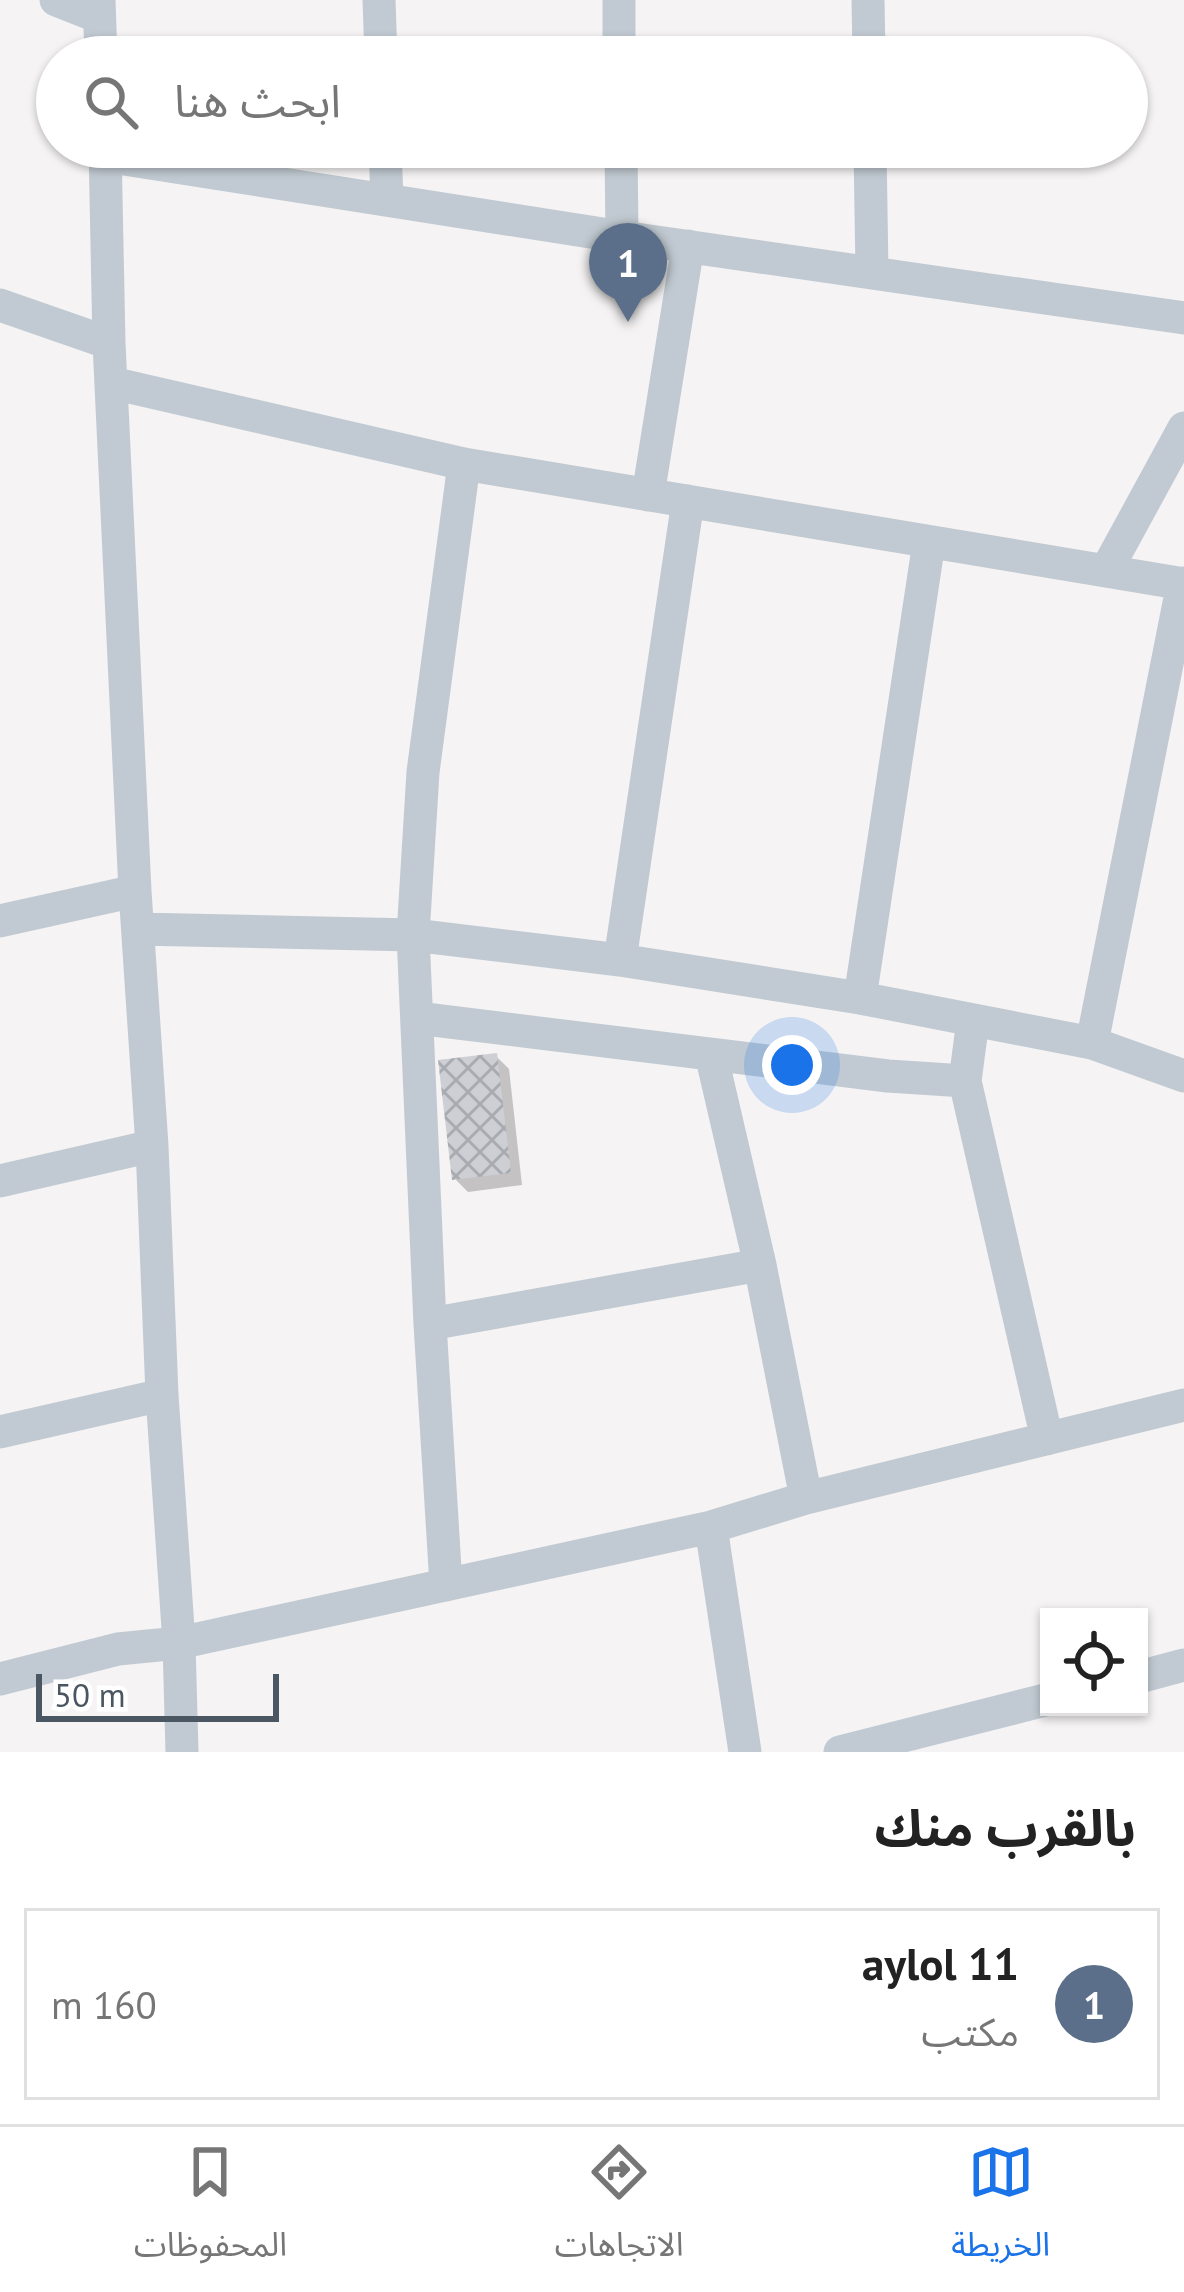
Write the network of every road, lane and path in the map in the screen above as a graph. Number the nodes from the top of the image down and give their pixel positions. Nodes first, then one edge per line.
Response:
1 (56, 0) edge
2 (379, 0) edge
3 (619, 0) edge
4 (868, 0) edge
5 (99, 8) edge
6 (380, 36) edge
7 (620, 36) edge
8 (869, 36) edge
9 (105, 168) edge
10 (203, 168) edge
11 (386, 168) edge
12 (621, 168) edge
13 (870, 168) edge
14 (387, 200) junction
15 (622, 237) junction
16 (688, 246) junction
17 (872, 273) junction
18 (0, 304) edge
19 (1184, 319) edge
20 (110, 343) junction
21 (112, 382) junction
22 (1184, 428) edge
23 (464, 464) junction
24 (648, 495) junction
25 (688, 501) junction
26 (929, 542) junction
27 (1106, 571) junction
28 (1184, 584) edge
29 (135, 891) junction
30 (0, 922) edge
31 (138, 928) junction
32 (413, 935) junction
33 (620, 960) junction
34 (860, 998) junction
35 (417, 1018) junction
36 (973, 1020) junction
37 (1092, 1042) junction
38 (710, 1054) junction
39 (1184, 1076) edge
40 (965, 1081) junction
41 (152, 1146) junction
42 (0, 1180) edge
43 (760, 1265) junction
44 (430, 1324) junction
45 (162, 1395) junction
46 (1184, 1405) edge
47 (0, 1432) edge
48 (1047, 1438) junction
49 (806, 1498) junction
50 (711, 1527) junction
51 (446, 1585) junction
52 (179, 1643) junction
53 (1184, 1666) edge
54 (1148, 1675) edge
55 (0, 1679) edge
56 (1040, 1702) edge
57 (182, 1752) edge
58 (745, 1752) edge
59 (840, 1752) edge

1 - 5 street
2 - 6 street
3 - 7 street
4 - 8 street
9 - 20 street
10 - 14 street
11 - 14 street
12 - 15 street
13 - 17 street
14 - 15 street
15 - 16 street
16 - 17 street
16 - 24 street
17 - 19 street
18 - 20 street
20 - 21 street
21 - 23 street
21 - 29 street
22 - 27 street
23 - 24 street
23 - 32 street
24 - 25 street
25 - 26 street
25 - 33 street
26 - 27 street
26 - 34 street
27 - 28 street
28 - 37 street
29 - 30 street
29 - 31 street
31 - 32 street
31 - 41 street
32 - 33 street
32 - 35 street
33 - 34 street
34 - 36 street
35 - 38 street
35 - 44 street
36 - 37 street
36 - 40 street
37 - 39 street
38 - 40 street
38 - 43 street
40 - 48 street
41 - 42 street
41 - 45 street
43 - 44 street
43 - 49 street
44 - 51 street
45 - 47 street
45 - 52 street
46 - 48 street
48 - 49 street
49 - 50 street
50 - 51 street
50 - 58 street
51 - 52 street
52 - 55 street
52 - 57 street
53 - 54 street
56 - 59 street

